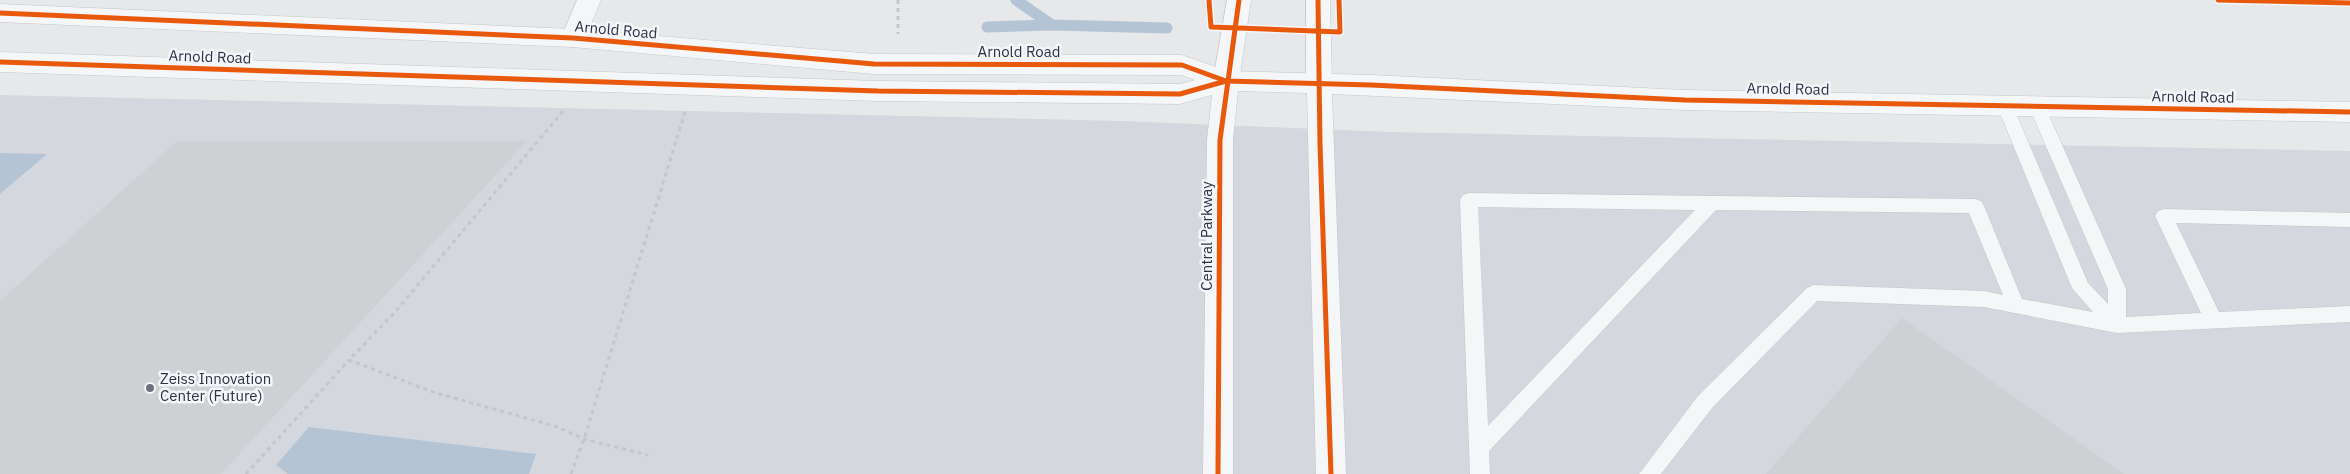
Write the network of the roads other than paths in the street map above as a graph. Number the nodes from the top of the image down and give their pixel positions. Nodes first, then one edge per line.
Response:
1 (589, 0) edge
2 (1239, 0) edge
3 (1318, 0) edge
4 (0, 13) edge
5 (573, 38) junction
6 (0, 62) edge
7 (1226, 81) junction
8 (1319, 84) junction
9 (2005, 106) junction
10 (2037, 107) junction
11 (2350, 112) edge
12 (1712, 203) junction
13 (2350, 220) edge
14 (2016, 305) junction
15 (2350, 314) edge
16 (2214, 321) junction
17 (2118, 325) junction
18 (1478, 449) junction
19 (1218, 474) edge
20 (1331, 474) edge
21 (1480, 474) edge
22 (1649, 474) edge

1 - 5 street
2 - 7 street, Central Parkway
3 - 8 street
4 - 5 street, Arnold Road
5 - 7 street, Arnold Road
6 - 7 street, Arnold Road
7 - 8 street, Arnold Road
7 - 19 street, Central Parkway
8 - 9 street, Arnold Road
8 - 20 street
9 - 10 street, Arnold Road
9 - 17 lane
10 - 11 street, Arnold Road
10 - 17 lane
12 - 14 lane
12 - 18 lane
12 - 18 lane
13 - 16 lane
14 - 17 lane
14 - 22 lane
15 - 16 lane
16 - 17 lane
18 - 21 lane

